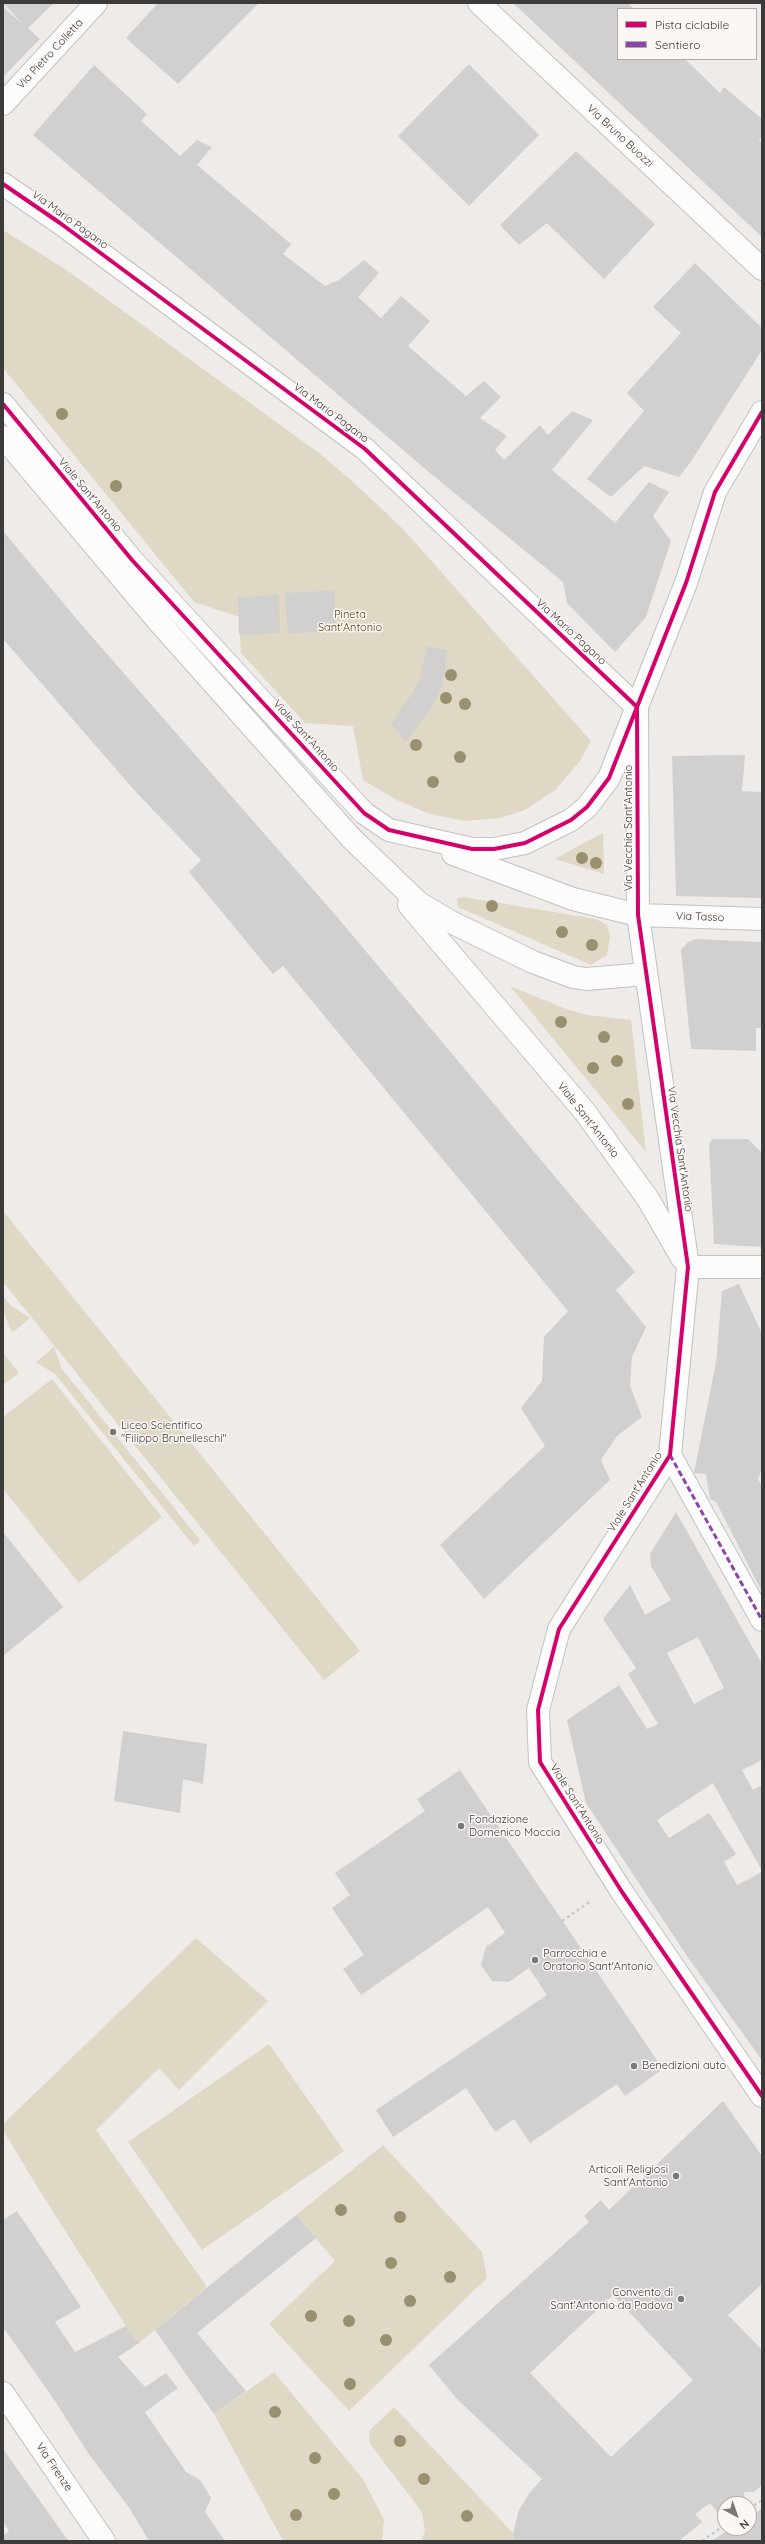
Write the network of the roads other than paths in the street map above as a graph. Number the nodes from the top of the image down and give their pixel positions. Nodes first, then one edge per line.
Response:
1 (96, 3) edge
2 (479, 3) edge
3 (3, 104) edge
4 (3, 184) edge
5 (762, 269) edge
6 (3, 404) edge
7 (762, 412) edge
8 (3, 437) edge
9 (638, 707) junction
10 (389, 830) junction
11 (352, 839) junction
12 (638, 915) junction
13 (762, 919) edge
14 (645, 974) junction
15 (688, 1267) junction
16 (762, 1267) edge
17 (670, 1455) junction
18 (762, 1620) edge
19 (762, 2096) edge
20 (3, 2393) edge
21 (104, 2541) edge

1 - 3 street, Via Pietro Colletta
2 - 5 street, Via Bruno Buozzi
4 - 9 street, Via Mario Pagano
6 - 10 street, Viale Sant'Antonio
7 - 9 street, Via Vecchia Sant'Antonio
8 - 11 street, Viale Sant'Antonio
9 - 10 street, Viale Sant'Antonio
9 - 12 street, Via Vecchia Sant'Antonio
10 - 12 street, Viale Sant'Antonio
11 - 14 street, Viale Sant'Antonio
11 - 15 street, Viale Sant'Antonio
12 - 13 street, Via Tasso
12 - 14 street, Via Vecchia Sant'Antonio
14 - 15 street, Via Vecchia Sant'Antonio
15 - 16 street
15 - 17 street, Viale Sant'Antonio
17 - 18 street, Viale Sant'Antonio
17 - 19 street, Viale Sant'Antonio
20 - 21 street, Via Firenze

